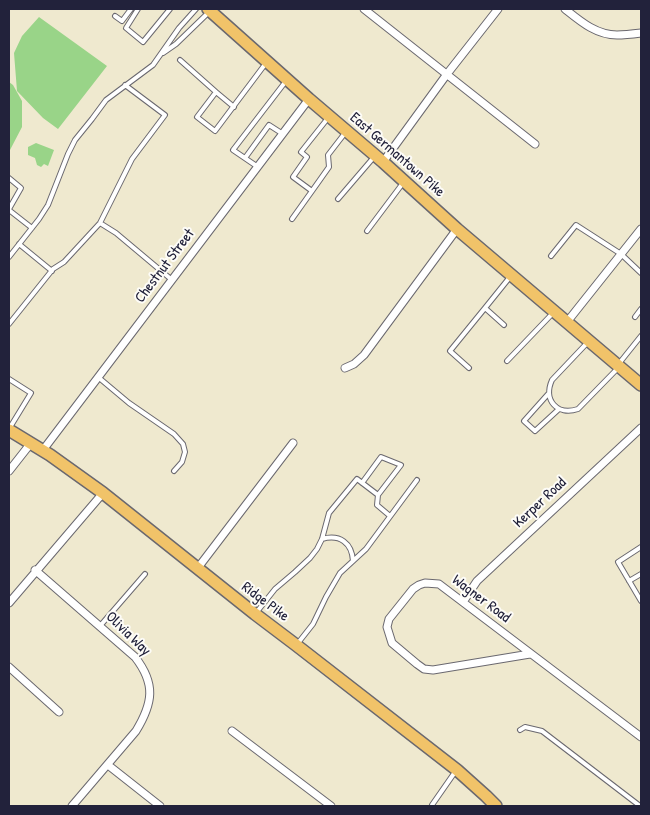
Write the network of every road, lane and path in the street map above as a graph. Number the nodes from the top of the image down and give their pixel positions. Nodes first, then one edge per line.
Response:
1 (131, 9) edge
2 (138, 9) edge
3 (170, 9) edge
4 (196, 9) edge
5 (364, 9) edge
6 (498, 9) edge
7 (564, 9) edge
8 (209, 10) edge
9 (115, 16) dead end
10 (641, 33) edge
11 (159, 56) junction
12 (180, 60) dead end
13 (267, 62) junction
14 (447, 74) junction
15 (287, 80) junction
16 (125, 85) junction
17 (216, 92) junction
18 (309, 99) junction
19 (234, 107) junction
20 (329, 116) junction
21 (347, 131) junction
22 (283, 134) junction
23 (535, 144) dead end
24 (245, 158) junction
25 (379, 158) junction
26 (258, 167) junction
27 (9, 178) edge
28 (404, 182) junction
29 (312, 191) junction
30 (338, 199) dead end
31 (9, 210) edge
32 (292, 219) dead end
33 (100, 223) junction
34 (32, 228) junction
35 (457, 229) junction
36 (641, 229) edge
37 (366, 231) dead end
38 (19, 244) junction
39 (621, 254) junction
40 (552, 256) dead end
41 (9, 257) edge
42 (52, 271) junction
43 (641, 272) edge
44 (511, 275) junction
45 (172, 280) junction
46 (484, 308) junction
47 (641, 309) edge
48 (554, 311) junction
49 (635, 317) dead end
50 (568, 322) junction
51 (9, 324) edge
52 (504, 325) dead end
53 (641, 336) edge
54 (590, 341) junction
55 (507, 361) dead end
56 (619, 367) junction
57 (345, 368) dead end
58 (469, 368) dead end
59 (98, 377) junction
60 (9, 380) edge
61 (641, 385) edge
62 (548, 393) junction
63 (559, 409) junction
64 (641, 428) edge
65 (9, 430) edge
66 (31, 442) junction
67 (293, 443) dead end
68 (43, 450) junction
69 (9, 471) edge
70 (174, 471) dead end
71 (417, 480) dead end
72 (362, 483) junction
73 (103, 493) junction
74 (378, 494) junction
75 (390, 516) junction
76 (322, 539) junction
77 (641, 547) edge
78 (353, 561) junction
79 (197, 568) junction
80 (36, 570) junction
81 (146, 574) dead end
82 (641, 574) edge
83 (629, 581) junction
84 (641, 601) edge
85 (463, 602) junction
86 (9, 603) edge
87 (255, 614) junction
88 (100, 626) junction
89 (296, 645) junction
90 (530, 654) junction
91 (9, 667) edge
92 (59, 712) dead end
93 (520, 730) dead end
94 (232, 731) dead end
95 (641, 738) edge
96 (108, 765) junction
97 (457, 770) junction
98 (432, 804) dead end
99 (72, 806) edge
100 (160, 806) edge
101 (332, 806) edge
102 (496, 806) edge
103 (640, 806) edge

1 - 9 lane
2 - 3 lane
4 - 11 lane
5 - 14 street
6 - 14 street
7 - 10 street
8 - 11 lane
8 - 13 main road, East Germantown Pike
11 - 16 lane
12 - 17 lane
13 - 15 main road, East Germantown Pike
13 - 19 lane
14 - 23 street
14 - 25 street
15 - 18 main road, East Germantown Pike
15 - 24 lane
16 - 33 lane
16 - 34 lane
17 - 19 lane
17 - 19 lane
18 - 20 main road, East Germantown Pike
18 - 22 street, Chestnut Street
20 - 21 main road, East Germantown Pike
20 - 29 lane
21 - 25 main road, East Germantown Pike
21 - 29 lane
22 - 24 lane
22 - 26 street, Chestnut Street
24 - 26 lane
25 - 28 main road, East Germantown Pike
25 - 30 lane
26 - 45 street, Chestnut Street
27 - 31 lane
28 - 35 main road, East Germantown Pike
28 - 37 lane
29 - 32 lane
31 - 34 lane
33 - 42 lane
33 - 45 lane
34 - 38 lane
35 - 44 main road, East Germantown Pike
35 - 57 street
36 - 39 street
38 - 41 lane
38 - 42 lane
39 - 40 lane
39 - 43 lane
39 - 50 street
42 - 51 lane
44 - 46 lane
44 - 48 main road, East Germantown Pike
45 - 59 street, Chestnut Street
46 - 52 lane
46 - 58 lane
47 - 49 lane
48 - 50 main road, East Germantown Pike
48 - 55 lane
50 - 54 main road, East Germantown Pike
53 - 56 lane
54 - 56 main road, East Germantown Pike
54 - 62 lane
56 - 61 main road, East Germantown Pike
56 - 63 lane
59 - 68 street, Chestnut Street
59 - 70 lane
60 - 65 lane
62 - 63 lane
62 - 63 lane
64 - 85 street, Kerper Road
65 - 66 main road, Ridge Pike
66 - 68 main road, Ridge Pike
66 - 69 street
67 - 79 street
68 - 73 main road, Ridge Pike
71 - 75 lane
72 - 74 lane
72 - 74 lane
72 - 76 lane
73 - 79 main road, Ridge Pike
73 - 80 street
74 - 75 lane
75 - 78 lane
76 - 78 lane
76 - 87 lane
77 - 83 lane
78 - 89 lane
79 - 87 main road, Ridge Pike
80 - 86 street
80 - 88 street, Olivia Way
81 - 88 lane
82 - 83 lane
83 - 84 lane
85 - 90 street, Wagner Road
85 - 90 street, Wagner Road
87 - 89 main road, Ridge Pike
88 - 96 street, Olivia Way
89 - 97 main road, Ridge Pike
90 - 95 street, Wagner Road
91 - 92 street
93 - 103 lane
94 - 101 street
96 - 99 street, Olivia Way
96 - 100 street
97 - 98 lane
97 - 102 main road, Ridge Pike

